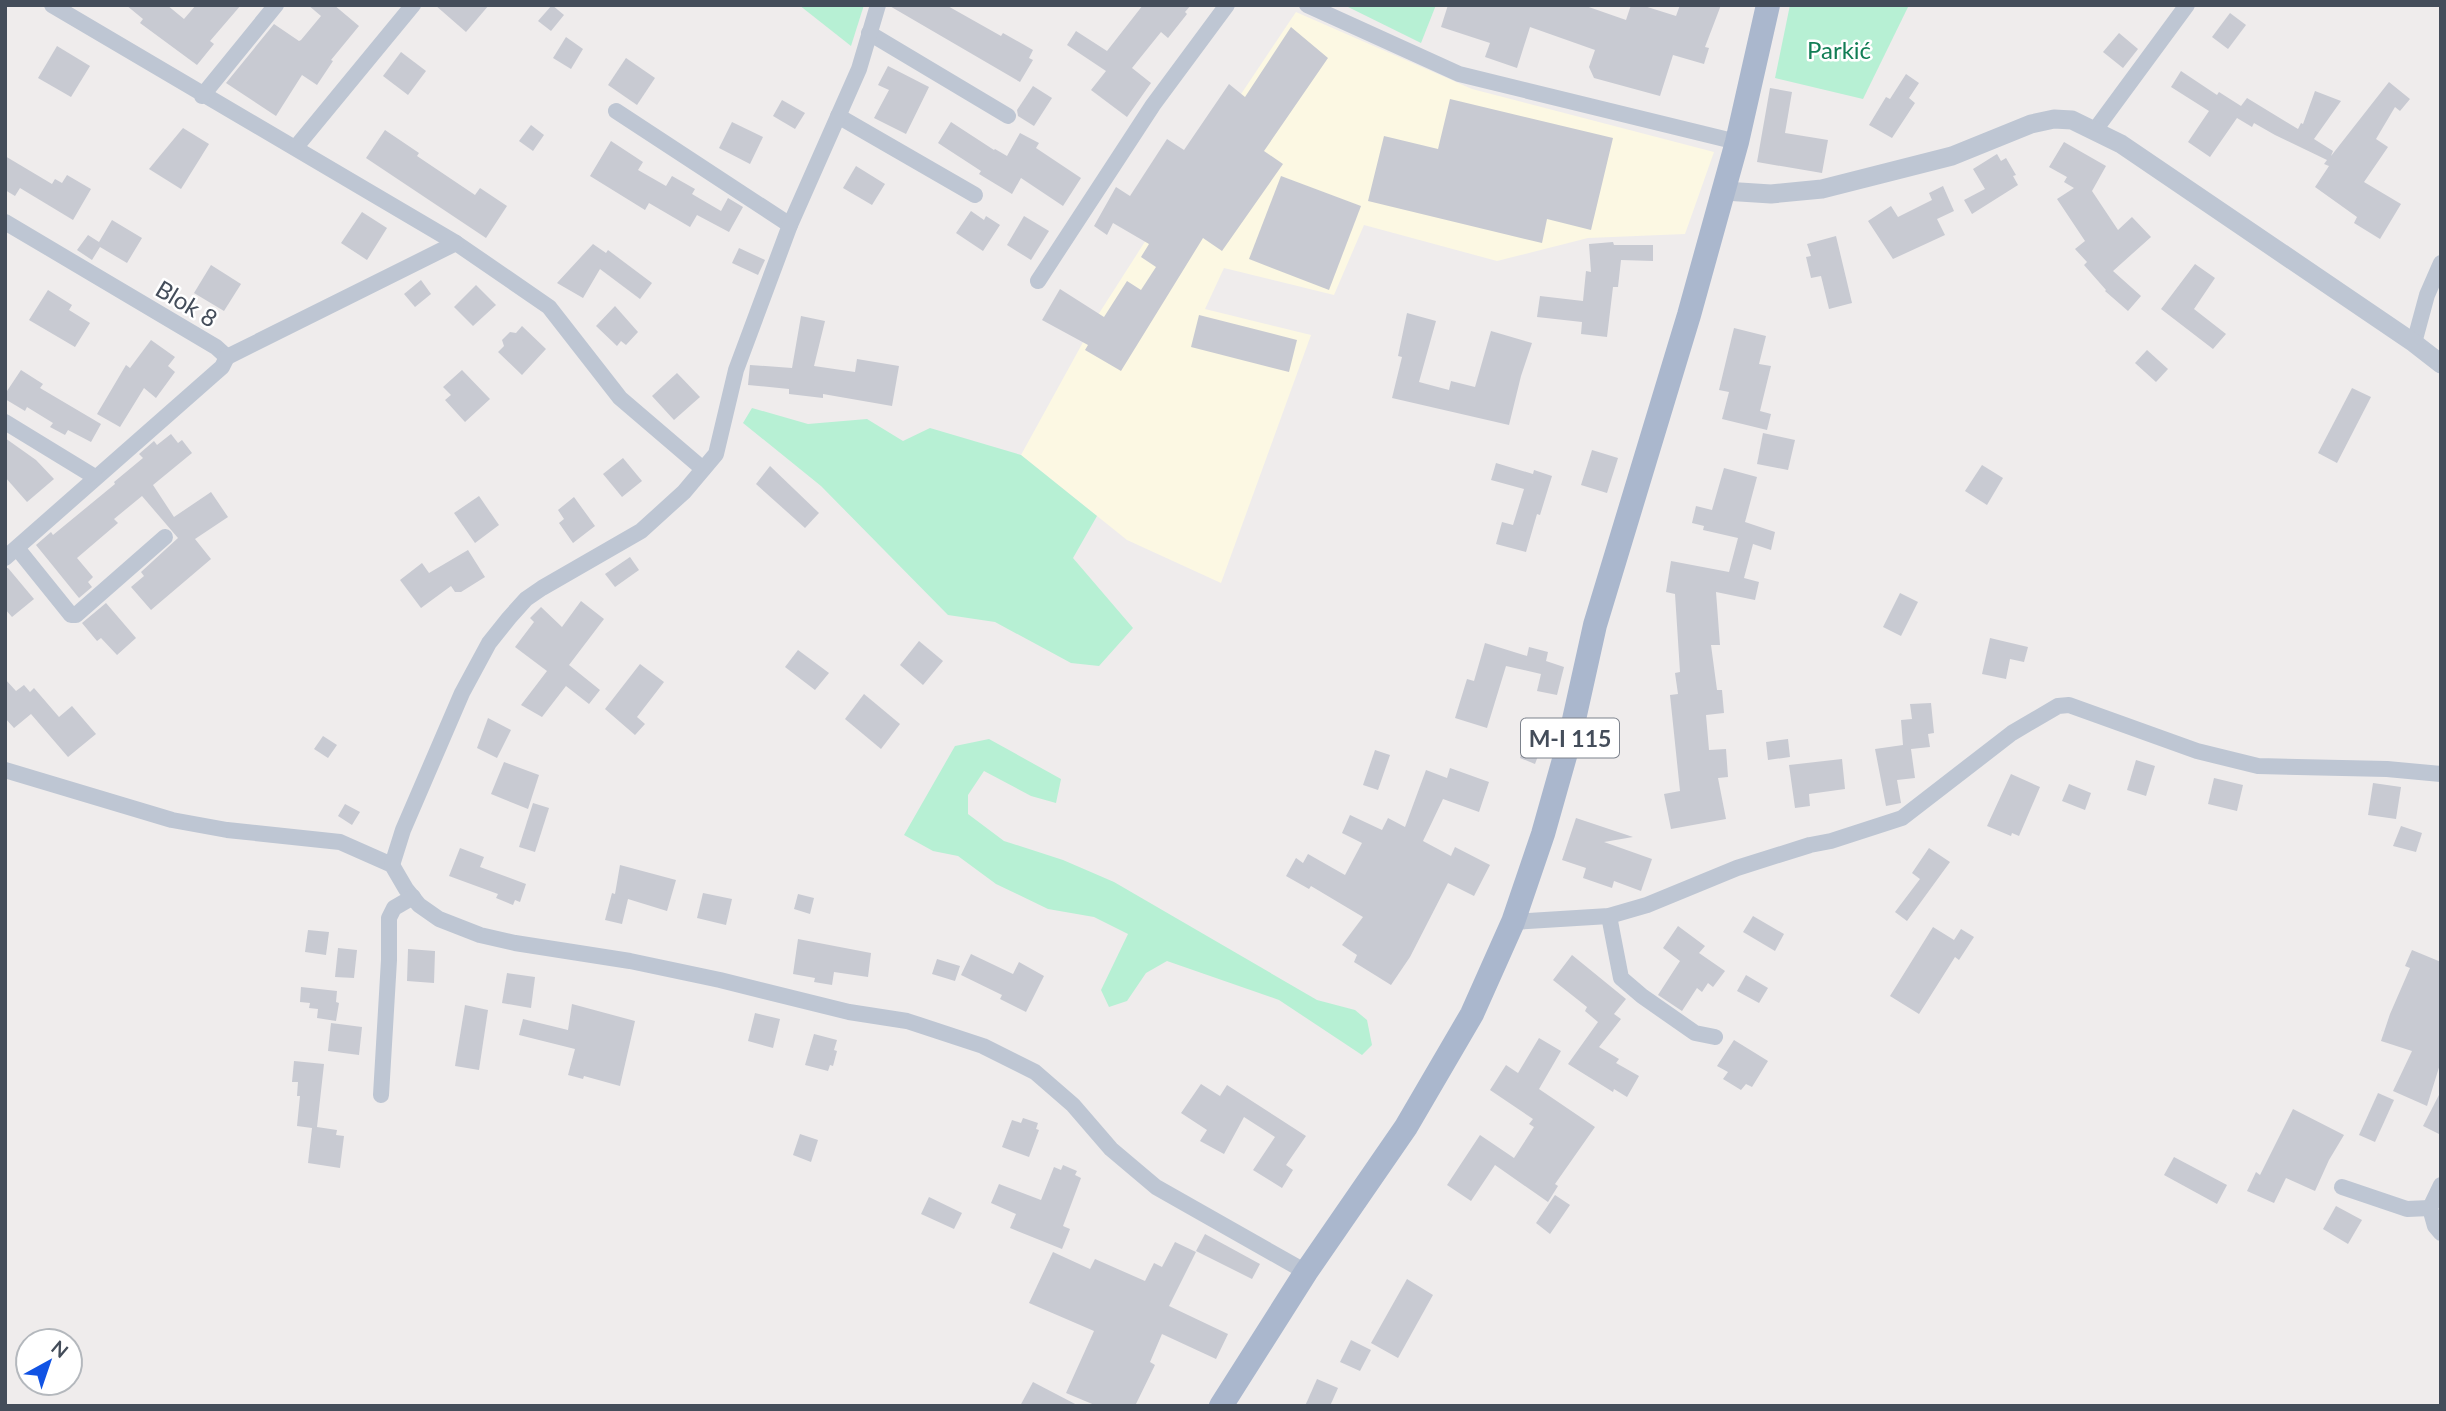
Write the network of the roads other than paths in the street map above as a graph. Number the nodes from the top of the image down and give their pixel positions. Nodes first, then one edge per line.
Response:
1 (52, 5) edge
2 (276, 5) edge
3 (414, 5) edge
4 (878, 5) edge
5 (1227, 5) edge
6 (1307, 5) edge
7 (1768, 5) edge
8 (2188, 5) edge
9 (869, 33) junction
10 (202, 96) junction
11 (616, 111) dead end
12 (838, 116) junction
13 (1008, 116) dead end
14 (2095, 130) junction
15 (1737, 142) junction
16 (296, 147) junction
17 (1724, 191) junction
18 (975, 195) dead end
19 (5, 222) edge
20 (790, 225) junction
21 (456, 243) junction
22 (2441, 263) edge
23 (1038, 281) dead end
24 (2414, 343) junction
25 (227, 357) junction
26 (2441, 364) edge
27 (5, 422) edge
28 (704, 469) junction
29 (95, 477) junction
30 (165, 537) dead end
31 (11, 553) edge
32 (5, 770) edge
33 (2441, 774) edge
34 (392, 865) junction
35 (413, 897) junction
36 (1609, 916) junction
37 (1513, 922) junction
38 (1715, 1037) dead end
39 (381, 1095) dead end
40 (2441, 1185) edge
41 (2342, 1187) dead end
42 (2430, 1208) junction
43 (2441, 1233) edge
44 (1306, 1272) junction
45 (1221, 1406) edge

1 - 10 street
2 - 10 street
3 - 16 street
4 - 9 street
5 - 23 street
6 - 15 street
7 - 15 main road, M-I 115
8 - 14 street
9 - 12 street
9 - 13 street
10 - 16 street
11 - 20 street
12 - 18 street
12 - 20 street
14 - 17 street
14 - 24 street
15 - 17 main road, M-I 115
16 - 21 street
17 - 37 main road, M-I 115
19 - 25 street, Blok 8
20 - 28 street
21 - 25 street
21 - 28 street
22 - 24 street
24 - 26 street
25 - 29 street, Blok 8
27 - 29 street
28 - 34 street
29 - 31 street, Blok 8
30 - 31 street
32 - 34 street
33 - 36 street
34 - 35 street
35 - 39 street
35 - 44 street
36 - 37 street
36 - 38 street
37 - 44 main road, M-I 115
40 - 42 street
41 - 42 street
42 - 43 street
44 - 45 main road, M-I 115

